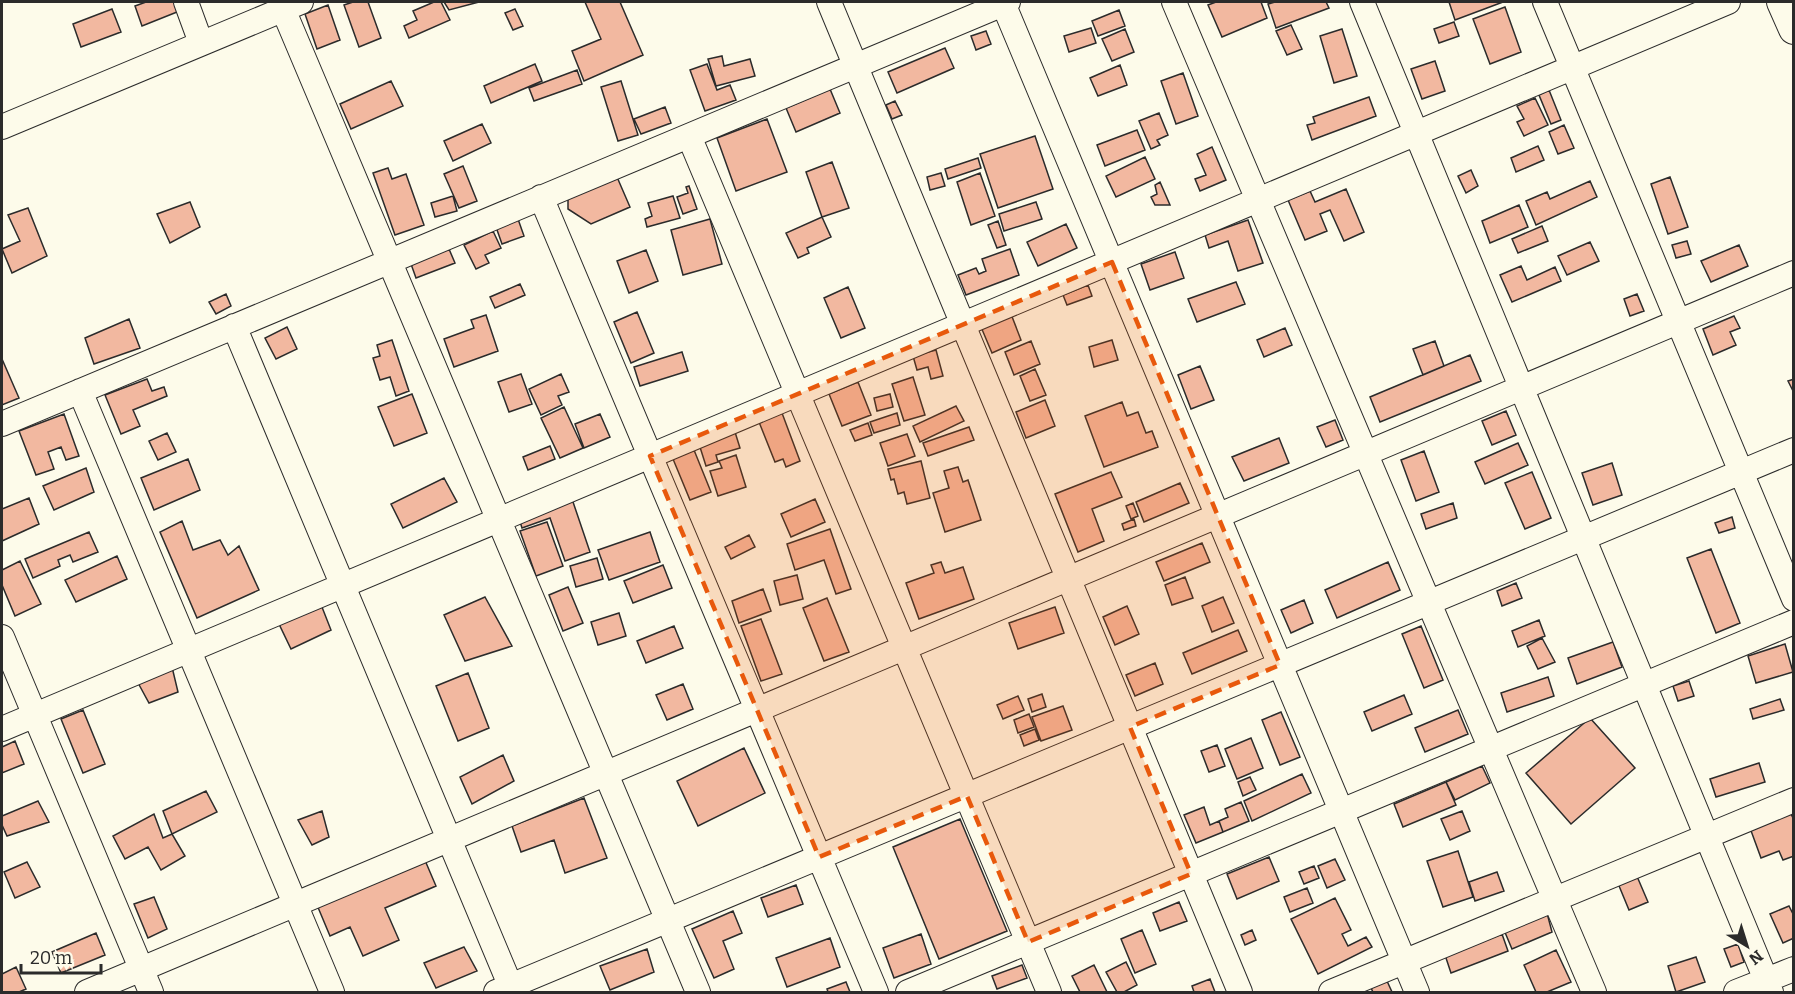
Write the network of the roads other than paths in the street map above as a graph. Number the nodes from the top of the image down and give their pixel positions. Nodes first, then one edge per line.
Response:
1 (186, 2) edge
2 (829, 2) edge
3 (1006, 2) edge
4 (1174, 2) edge
5 (1362, 2) edge
6 (1545, 2) edge
7 (1728, 2) edge
8 (292, 5) edge
9 (201, 43) junction
10 (855, 66) junction
11 (1572, 67) junction
12 (2, 127) edge
13 (1416, 133) junction
14 (689, 135) junction
15 (541, 198) junction
16 (1259, 200) junction
17 (389, 261) junction
18 (1112, 262) junction
19 (1794, 273) edge
20 (1678, 321) junction
21 (963, 324) junction
22 (234, 326) junction
23 (1521, 387) junction
24 (80, 391) junction
25 (798, 394) junction
26 (2, 424) edge
27 (1794, 450) edge
28 (1367, 453) junction
29 (650, 456) junction
30 (1741, 472) junction
31 (1218, 516) junction
32 (498, 520) junction
33 (1583, 538) junction
34 (1068, 579) junction
35 (343, 586) junction
36 (1794, 598) edge
37 (1429, 602) junction
38 (1794, 622) edge
39 (2, 637) edge
40 (904, 648) junction
41 (189, 650) junction
42 (1280, 665) junction
43 (1644, 685) junction
44 (757, 710) junction
45 (34, 715) junction
46 (1130, 727) junction
47 (2, 729) edge
48 (1491, 748) junction
49 (606, 774) junction
50 (966, 796) junction
51 (1794, 801) edge
52 (1341, 811) junction
53 (1707, 836) junction
54 (449, 840) junction
55 (819, 857) junction
56 (1191, 874) junction
57 (1555, 900) junction
58 (295, 905) junction
59 (668, 921) junction
60 (1028, 942) junction
61 (1404, 962) junction
62 (1794, 969) edge
63 (142, 970) junction
64 (1769, 986) edge
65 (507, 990) edge
66 (87, 993) edge
67 (151, 993) edge
68 (332, 993) edge
69 (698, 993) edge
70 (876, 993) edge
71 (908, 993) edge
72 (1050, 993) edge
73 (1240, 993) edge
74 (1331, 993) edge
75 (1417, 993) edge
76 (1594, 993) edge
77 (1736, 993) edge

1 - 9 street
2 - 10 street
3 - 10 street
3 - 18 street
4 - 16 street
5 - 13 street
6 - 11 street
7 - 11 street
8 - 9 street
8 - 17 street
9 - 12 street
10 - 14 street
10 - 21 street
11 - 13 street
11 - 20 street
13 - 16 street
13 - 23 street
14 - 15 street
14 - 25 street
15 - 17 street
15 - 29 street
16 - 18 street
16 - 28 street
17 - 22 street
17 - 32 street
18 - 21 street
18 - 31 street
19 - 20 street
20 - 23 street
20 - 30 street
21 - 25 street
21 - 34 street
22 - 24 street
22 - 35 street
23 - 28 street
23 - 33 street
24 - 26 street
24 - 41 street
25 - 29 street
25 - 40 street
27 - 30 street
28 - 31 street
28 - 37 street
29 - 32 street
29 - 44 street
30 - 33 street
30 - 36 street
31 - 34 street
31 - 42 street
32 - 35 street
32 - 49 street
33 - 37 street
33 - 43 street
34 - 40 street
34 - 46 street
35 - 41 street
35 - 54 street
37 - 42 street
37 - 48 street
38 - 43 street
39 - 45 street
40 - 44 street
40 - 50 street
41 - 45 street
41 - 58 street
42 - 46 street
42 - 52 street
43 - 48 street
43 - 53 street
44 - 49 street
44 - 55 street
45 - 47 street
45 - 63 street
46 - 50 street
46 - 56 street
48 - 52 street
48 - 57 street
49 - 54 street
49 - 59 street
50 - 55 street
50 - 60 street
51 - 53 street
52 - 56 street
52 - 61 street
53 - 57 street
53 - 64 street
54 - 58 street
54 - 65 street
55 - 59 street
55 - 70 street
56 - 60 street
56 - 73 street
57 - 61 street
57 - 76 street
58 - 63 street
58 - 68 street
59 - 65 street
59 - 69 street
60 - 71 street
60 - 72 street
61 - 74 street
61 - 75 street
62 - 64 street
63 - 66 street
63 - 67 street
64 - 77 street

